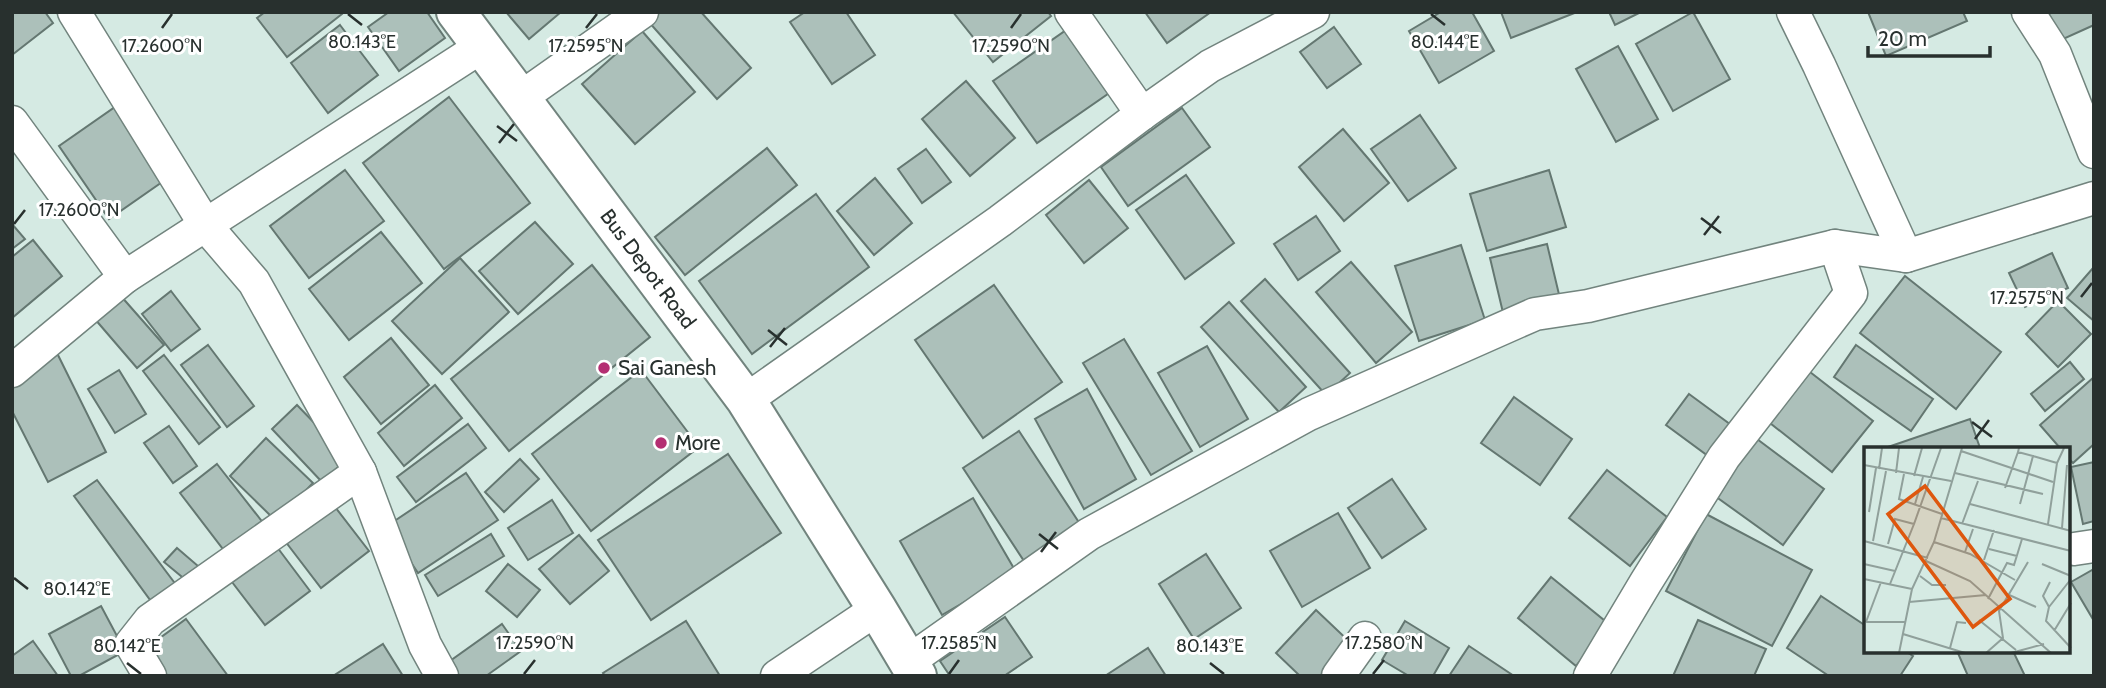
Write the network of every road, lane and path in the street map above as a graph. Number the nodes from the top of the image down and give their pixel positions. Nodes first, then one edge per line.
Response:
1 (74, 12) edge
2 (456, 12) edge
3 (642, 12) edge
4 (1072, 12) edge
5 (1313, 12) edge
6 (1793, 12) edge
7 (2028, 12) edge
8 (481, 47) junction
9 (520, 98) junction
10 (1142, 114) junction
11 (12, 122) edge
12 (2094, 152) edge
13 (2094, 198) edge
14 (206, 226) junction
15 (1835, 246) junction
16 (1906, 256) junction
17 (125, 278) junction
18 (12, 371) edge
19 (746, 400) junction
20 (360, 472) junction
21 (877, 609) junction
22 (1365, 638) dead end
23 (913, 668) edge
24 (150, 676) edge
25 (442, 676) edge
26 (777, 676) edge
27 (1338, 676) edge
28 (1590, 676) edge

1 - 14 street
2 - 8 street, Bus Depot Road
3 - 9 street
4 - 10 street
5 - 10 street
6 - 16 street
7 - 12 street
8 - 9 street, Bus Depot Road
8 - 14 street
9 - 19 street, Bus Depot Road
10 - 19 street
11 - 17 street
13 - 16 street
14 - 17 street
14 - 20 street
15 - 16 street
15 - 23 street
15 - 28 street
17 - 18 street
19 - 21 street, Bus Depot Road
20 - 24 street
20 - 25 street
21 - 23 street, Bus Depot Road
21 - 26 street
22 - 27 street

